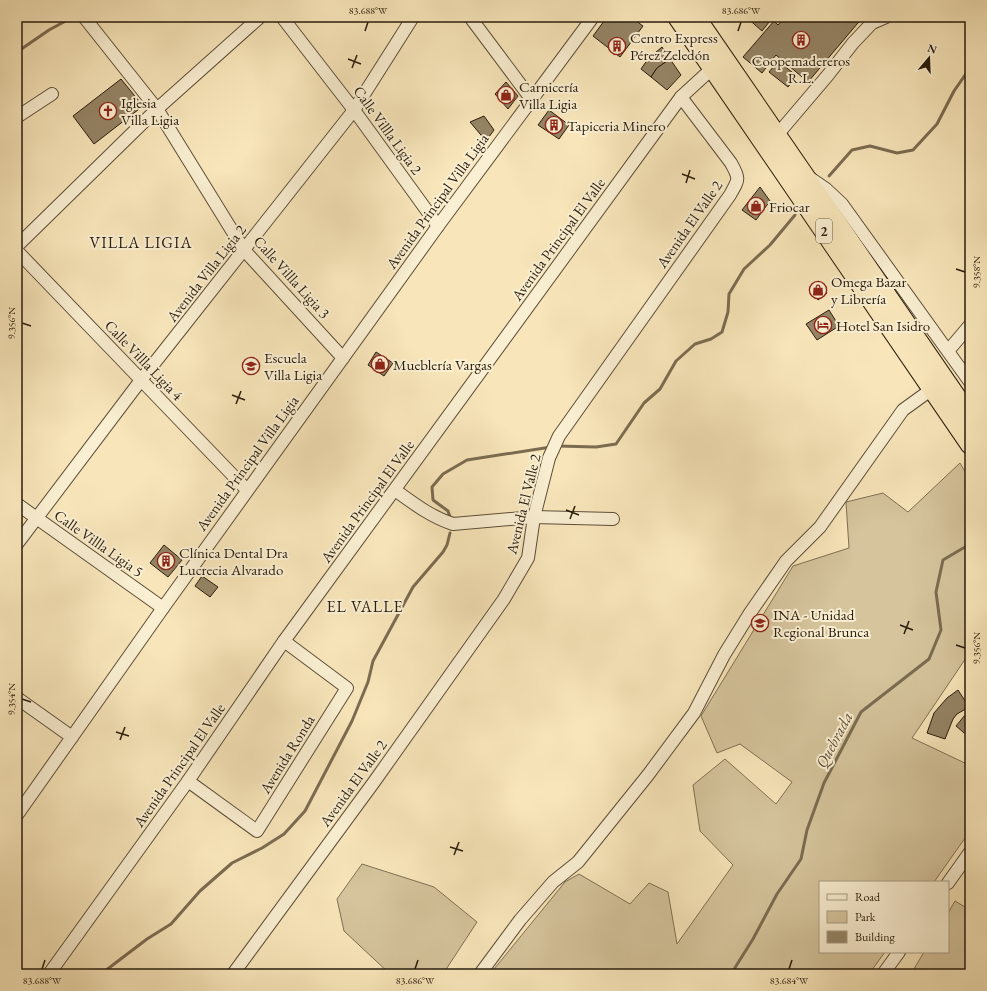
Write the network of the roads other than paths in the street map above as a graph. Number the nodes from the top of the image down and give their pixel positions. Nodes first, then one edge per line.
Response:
1 (260, 17) edge
2 (282, 17) edge
3 (413, 17) edge
4 (470, 17) edge
5 (593, 17) edge
6 (677, 17) edge
7 (696, 17) edge
8 (886, 17) edge
9 (84, 18) edge
10 (718, 63) junction
11 (52, 94) dead end
12 (681, 97) junction
13 (532, 100) junction
14 (158, 109) junction
15 (354, 110) junction
16 (17, 117) edge
17 (777, 135) junction
18 (806, 176) junction
19 (438, 226) junction
20 (17, 246) edge
21 (244, 250) junction
22 (17, 251) edge
23 (970, 325) edge
24 (948, 351) junction
25 (343, 358) junction
26 (141, 380) junction
27 (970, 382) edge
28 (932, 389) junction
29 (970, 416) edge
30 (970, 445) edge
31 (247, 490) junction
32 (395, 490) junction
33 (17, 504) edge
34 (534, 517) junction
35 (36, 518) junction
36 (613, 519) dead end
37 (17, 544) edge
38 (163, 608) junction
39 (284, 641) junction
40 (17, 698) edge
41 (72, 737) junction
42 (188, 781) junction
43 (17, 815) edge
44 (970, 852) edge
45 (949, 882) edge
46 (898, 953) edge
47 (49, 974) edge
48 (233, 974) edge
49 (480, 974) edge
50 (883, 974) edge

1 - 14 street
2 - 15 street, Calle Villla Ligia 2
3 - 15 street, Avenida Villa Ligia 2
4 - 13 street
5 - 13 street, Avenida Principal Villa Ligia
6 - 10 highway, 2
7 - 10 highway, 2
8 - 17 street
9 - 14 street, Calle Villla Ligia 3
10 - 12 street, Avenida Principal El Valle
10 - 17 highway, 2
10 - 28 highway, 2
11 - 16 street
12 - 32 street, Avenida Principal El Valle
12 - 34 street, Avenida El Valle 2
13 - 19 street, Avenida Principal Villa Ligia
14 - 20 street
14 - 21 street, Calle Villla Ligia 3
15 - 19 street, Calle Villla Ligia 2
15 - 21 street, Avenida Villa Ligia 2
17 - 18 highway, 2
18 - 24 street
18 - 29 highway, 2
19 - 25 street, Avenida Principal Villa Ligia
21 - 25 street, Calle Villla Ligia 3
21 - 26 street, Avenida Villa Ligia 2
22 - 26 street, Calle Villla Ligia 4
23 - 24 street
24 - 27 street
25 - 31 street, Avenida Principal Villa Ligia
26 - 31 street, Calle Villla Ligia 4
26 - 35 street, Avenida Villa Ligia 2
28 - 30 highway, 2
28 - 49 street
31 - 38 street, Avenida Principal Villa Ligia
32 - 34 street
32 - 39 street, Avenida Principal El Valle
33 - 35 street, Calle Villla Ligia 5
34 - 36 street
34 - 48 street, Avenida El Valle 2
35 - 37 street, Avenida Villa Ligia 2
35 - 38 street, Calle Villla Ligia 5
38 - 41 street, Avenida Principal Villa Ligia
39 - 42 street, Avenida Principal El Valle
39 - 42 street, Avenida Ronda
40 - 41 street
41 - 43 street, Avenida Principal Villa Ligia
42 - 47 street, Avenida Principal El Valle
44 - 45 street
46 - 50 street

